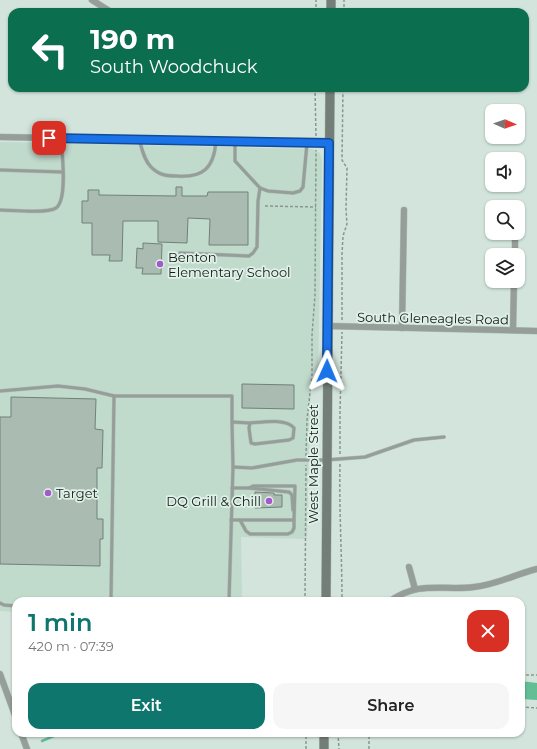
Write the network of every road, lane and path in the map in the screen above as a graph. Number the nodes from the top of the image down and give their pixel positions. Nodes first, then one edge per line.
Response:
1 (92, 0) edge
2 (105, 8) edge
3 (315, 92) edge
4 (330, 92) edge
5 (343, 92) edge
6 (0, 137) edge
7 (61, 138) junction
8 (139, 139) junction
9 (216, 141) junction
10 (234, 141) junction
11 (307, 143) junction
12 (316, 143) junction
13 (329, 143) junction
14 (0, 170) edge
15 (63, 172) junction
16 (260, 188) junction
17 (265, 206) dead end
18 (316, 207) junction
19 (0, 210) edge
20 (404, 210) dead end
21 (180, 254) dead end
22 (514, 288) edge
23 (328, 326) junction
24 (342, 327) junction
25 (402, 328) junction
26 (513, 330) junction
27 (537, 331) edge
28 (0, 391) edge
29 (114, 396) junction
30 (232, 422) junction
31 (250, 423) junction
32 (444, 437) dead end
33 (340, 459) junction
34 (306, 460) junction
35 (326, 460) junction
36 (233, 467) junction
37 (232, 488) junction
38 (249, 488) junction
39 (231, 520) junction
40 (240, 520) junction
41 (294, 520) junction
42 (409, 567) dead end
43 (537, 569) edge
44 (415, 589) junction
45 (111, 597) edge
46 (228, 597) edge
47 (305, 597) edge
48 (326, 597) edge
49 (342, 597) edge
50 (396, 597) edge
51 (0, 602) edge
52 (12, 606) edge
53 (0, 674) edge
54 (525, 675) edge
55 (537, 675) edge
56 (12, 701) edge
57 (525, 707) edge
58 (537, 708) edge
59 (22, 737) edge
60 (306, 737) edge
61 (324, 737) edge
62 (338, 737) edge
63 (369, 737) edge
64 (27, 749) edge
65 (306, 749) edge
66 (324, 749) edge
67 (339, 749) edge
68 (368, 749) edge

1 - 2 street
3 - 12 path
4 - 13 main road, West Maple Street
5 - 24 path
6 - 7 street
7 - 8 street
7 - 15 lane
8 - 9 street
8 - 9 lane
9 - 10 street
10 - 11 street
10 - 16 lane
11 - 12 street
11 - 16 lane
12 - 13 street
12 - 18 path
13 - 23 main road, West Maple Street
14 - 15 lane
15 - 19 lane
16 - 21 lane
17 - 18 path
18 - 34 path
20 - 25 street
22 - 26 street
23 - 24 street, South Gleneagles Road
23 - 35 main road, West Maple Street
24 - 25 street, South Gleneagles Road
24 - 33 path
25 - 26 street, South Gleneagles Road
26 - 27 street, South Gleneagles Road
28 - 29 lane
29 - 30 lane
29 - 45 lane
30 - 31 lane
30 - 36 lane
31 - 31 lane
32 - 33 lane
33 - 35 lane
33 - 49 path
34 - 35 lane
34 - 36 lane
34 - 47 path
35 - 48 main road, West Maple Street
36 - 37 lane
37 - 38 lane
37 - 39 lane
38 - 41 lane
38 - 41 lane
39 - 40 lane
39 - 46 lane
40 - 41 lane
40 - 41 lane
42 - 44 street
43 - 44 street
44 - 50 street
51 - 52 lane
53 - 56 street
54 - 55 path
57 - 58 path
59 - 64 street
60 - 65 path
61 - 66 main road
62 - 67 path
63 - 68 path

